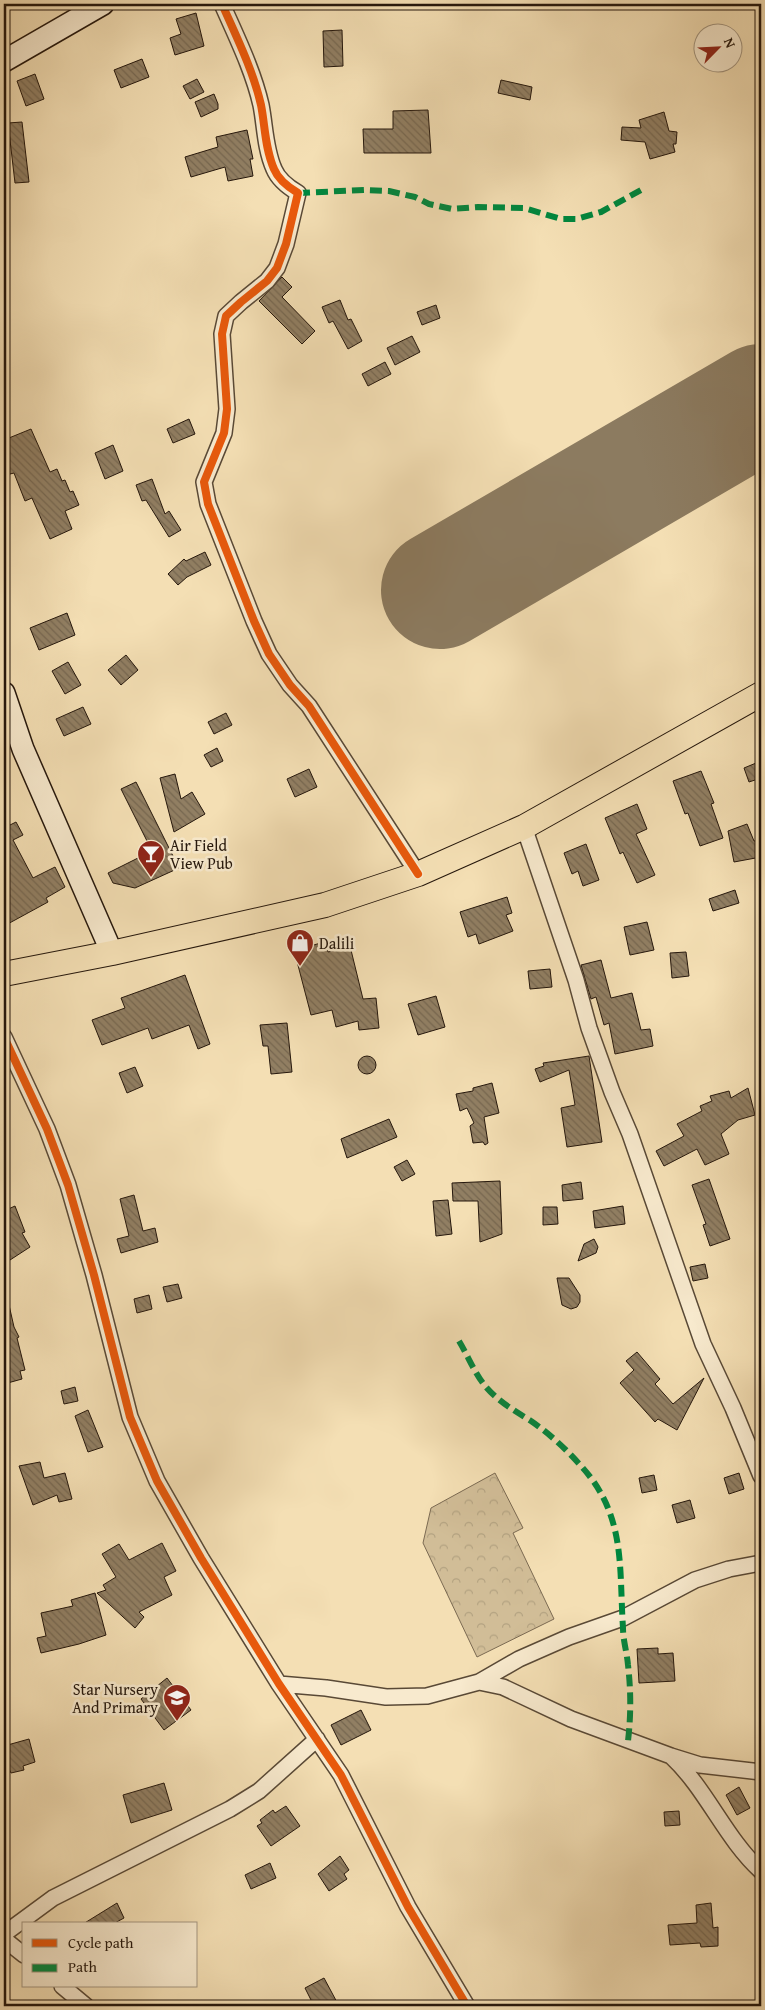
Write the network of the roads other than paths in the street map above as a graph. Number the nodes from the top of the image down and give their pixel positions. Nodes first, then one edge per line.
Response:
1 (104, 4) edge
2 (222, 4) edge
3 (4, 61) edge
4 (4, 693) edge
5 (761, 694) edge
6 (524, 827) junction
7 (418, 874) junction
8 (112, 953) junction
9 (4, 974) edge
10 (4, 1037) edge
11 (761, 1476) edge
12 (761, 1563) edge
13 (479, 1682) junction
14 (279, 1684) junction
15 (317, 1740) junction
16 (671, 1756) junction
17 (761, 1772) edge
18 (761, 1871) edge
19 (4, 1934) edge
20 (4, 1939) edge
21 (22, 1953) edge
22 (64, 1988) edge
23 (86, 2006) edge
24 (467, 2006) edge

1 - 3 street
2 - 7 street
4 - 8 street
5 - 6 main road
6 - 7 main road
6 - 11 street
7 - 8 main road
8 - 9 main road
10 - 14 street
12 - 13 street
13 - 14 street
13 - 16 street
14 - 15 street
15 - 19 street
15 - 24 street
16 - 17 street
16 - 18 street
20 - 21 street
22 - 23 street

